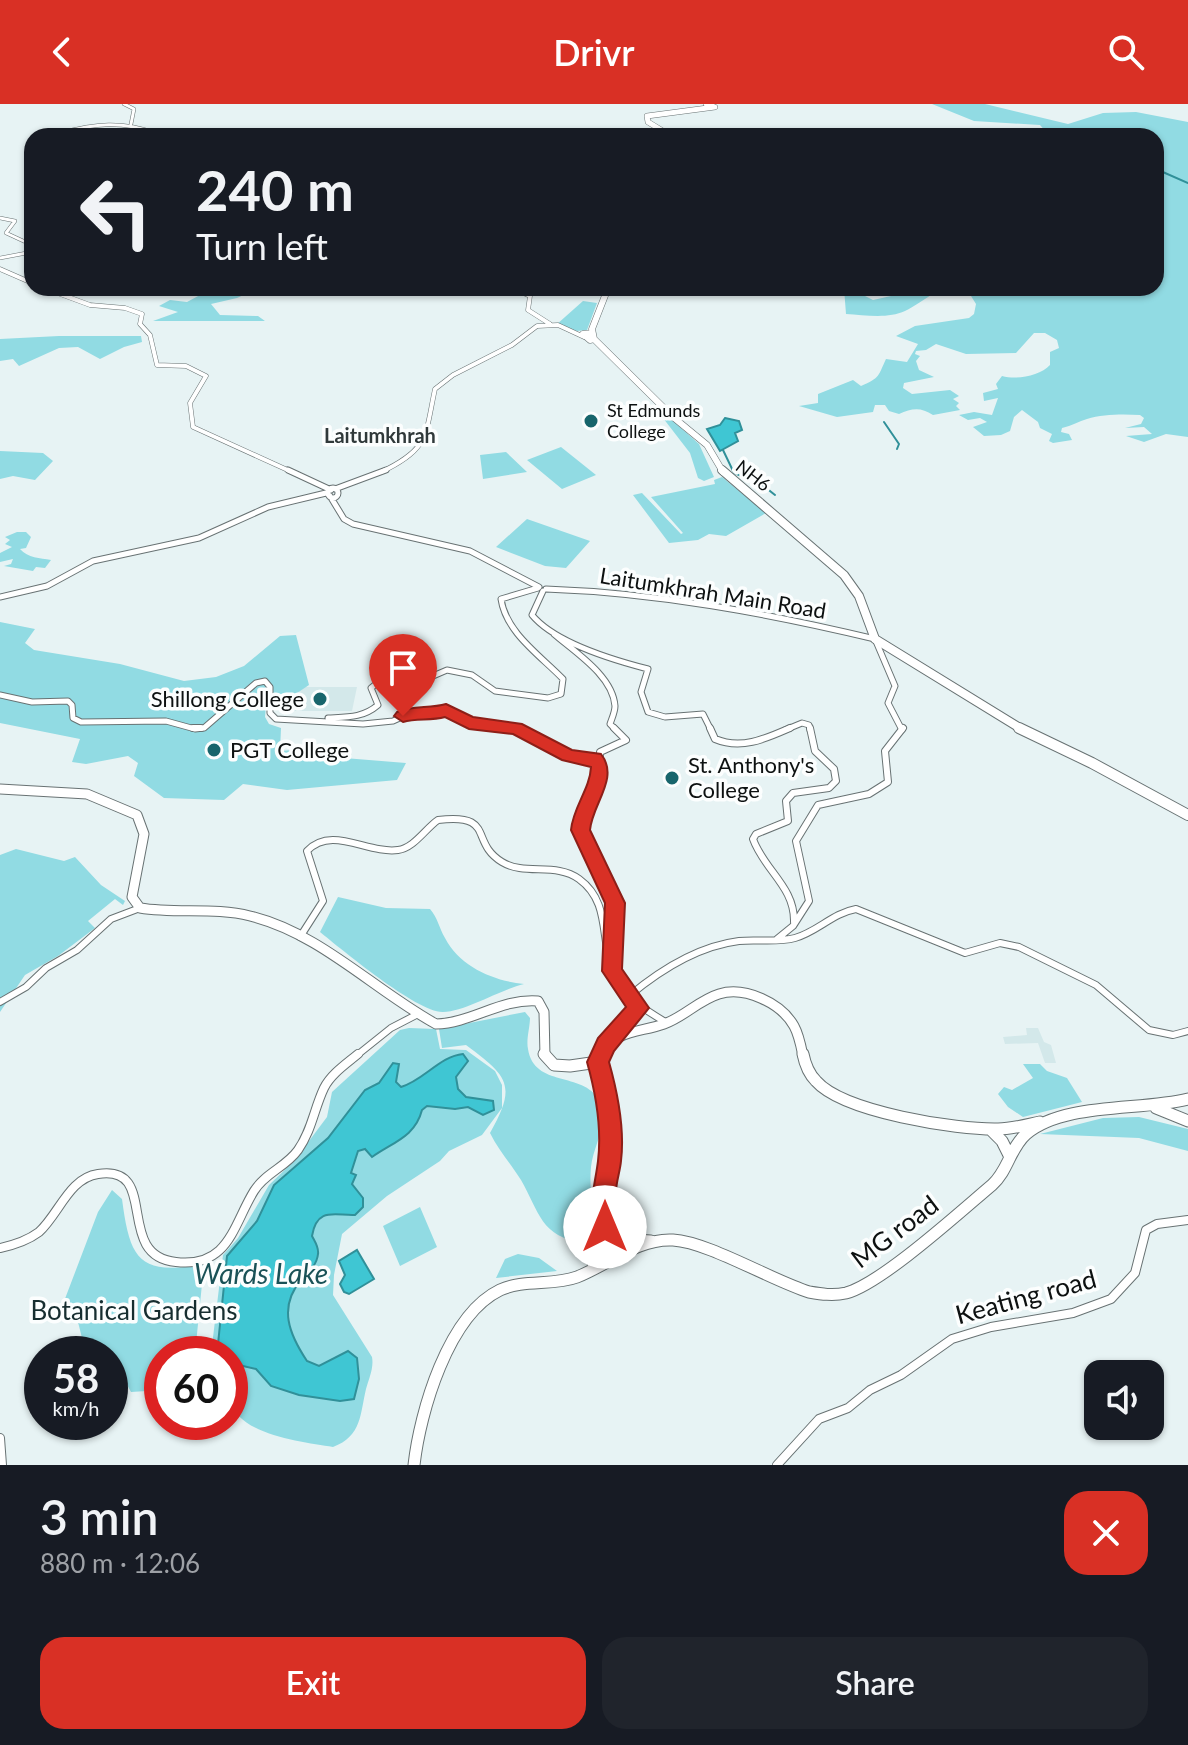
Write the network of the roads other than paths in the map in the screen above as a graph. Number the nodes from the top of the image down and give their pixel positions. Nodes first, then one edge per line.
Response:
1 (124, 104) edge
2 (706, 104) edge
3 (131, 124) junction
4 (77, 128) edge
5 (143, 128) edge
6 (658, 128) edge
7 (3, 219) edge
8 (24, 240) edge
9 (24, 254) edge
10 (0, 258) edge
11 (0, 269) edge
12 (24, 280) edge
13 (66, 296) edge
14 (530, 296) edge
15 (605, 296) edge
16 (550, 324) junction
17 (591, 336) junction
18 (335, 492) junction
19 (541, 589) junction
20 (0, 597) edge
21 (552, 633) junction
22 (875, 639) junction
23 (0, 695) edge
24 (301, 721) junction
25 (600, 765) junction
26 (0, 789) edge
27 (1188, 815) edge
28 (140, 908) junction
29 (793, 926) junction
30 (300, 937) junction
31 (777, 939) junction
32 (610, 961) junction
33 (629, 996) junction
34 (0, 1002) edge
35 (638, 1008) junction
36 (418, 1014) junction
37 (667, 1023) junction
38 (1188, 1031) edge
39 (611, 1039) junction
40 (598, 1062) junction
41 (1188, 1099) edge
42 (1155, 1108) junction
43 (1051, 1119) junction
44 (1188, 1121) edge
45 (989, 1129) junction
46 (1010, 1157) junction
47 (1188, 1220) edge
48 (605, 1227) junction
49 (659, 1241) junction
50 (0, 1248) edge
51 (590, 1271) junction
52 (0, 1438) edge
53 (2, 1465) edge
54 (414, 1465) edge
55 (777, 1465) edge

1 - 3 street
2 - 6 highway
3 - 4 street
3 - 5 street
7 - 8 street
9 - 10 street
11 - 12 street
13 - 18 street
14 - 16 street
15 - 17 highway
16 - 17 street
16 - 18 street
17 - 22 highway, NH6 / NH6
18 - 19 street, Laitumkhrah Main Road
18 - 20 street
19 - 21 street
19 - 22 street, Laitumkhrah Main Road
19 - 24 street
21 - 25 street
21 - 29 street
22 - 27 highway
22 - 29 street
23 - 24 street
24 - 25 street
25 - 32 street
26 - 28 main road
28 - 30 main road
28 - 34 street
29 - 31 street
30 - 32 street
30 - 36 main road
31 - 33 street
31 - 38 street
32 - 33 street
33 - 35 street
35 - 37 street
35 - 39 street
36 - 40 main road
36 - 50 street
37 - 39 main road
37 - 45 main road
39 - 40 main road
40 - 48 main road
41 - 42 main road, MG road
42 - 43 main road, MG road
42 - 44 main road, MG road
43 - 45 main road
43 - 46 main road, MG road
45 - 46 main road
46 - 49 main road, MG road
47 - 55 street, Keating road
48 - 49 main road
48 - 51 main road
49 - 51 main road
51 - 54 main road
52 - 53 street

